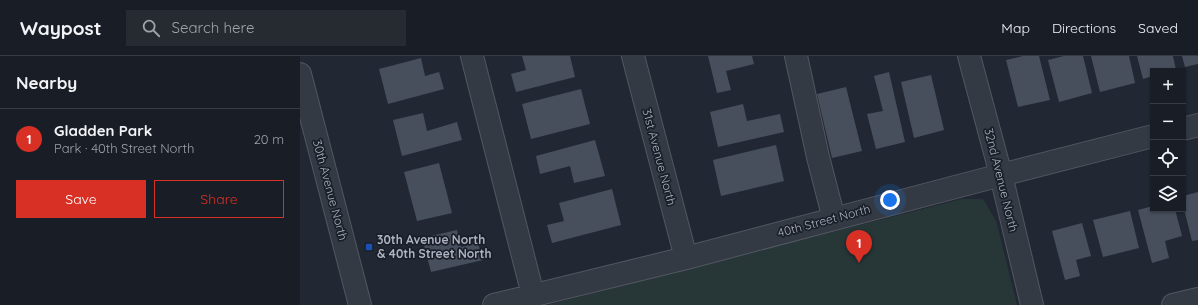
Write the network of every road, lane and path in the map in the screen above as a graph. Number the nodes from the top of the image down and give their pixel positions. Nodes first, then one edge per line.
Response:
1 (472, 56) edge
2 (633, 56) edge
3 (796, 56) edge
4 (969, 56) edge
5 (300, 74) edge
6 (1198, 125) edge
7 (1186, 128) edge
8 (1150, 137) edge
9 (1001, 175) junction
10 (834, 218) junction
11 (686, 258) junction
12 (533, 295) junction
13 (1198, 299) edge
14 (360, 305) edge
15 (494, 305) edge
16 (1032, 305) edge
17 (1173, 305) edge

1 - 12 street
2 - 11 street, 31st Avenue North
3 - 10 street
4 - 9 street, 32nd Avenue North
5 - 14 street, 30th Avenue North
6 - 7 street
8 - 9 street, 40th Street North
9 - 10 street, 40th Street North
9 - 16 street, 32nd Avenue North
10 - 11 street, 40th Street North
11 - 12 street, 40th Street North
12 - 15 street, 40th Street North
13 - 17 street

